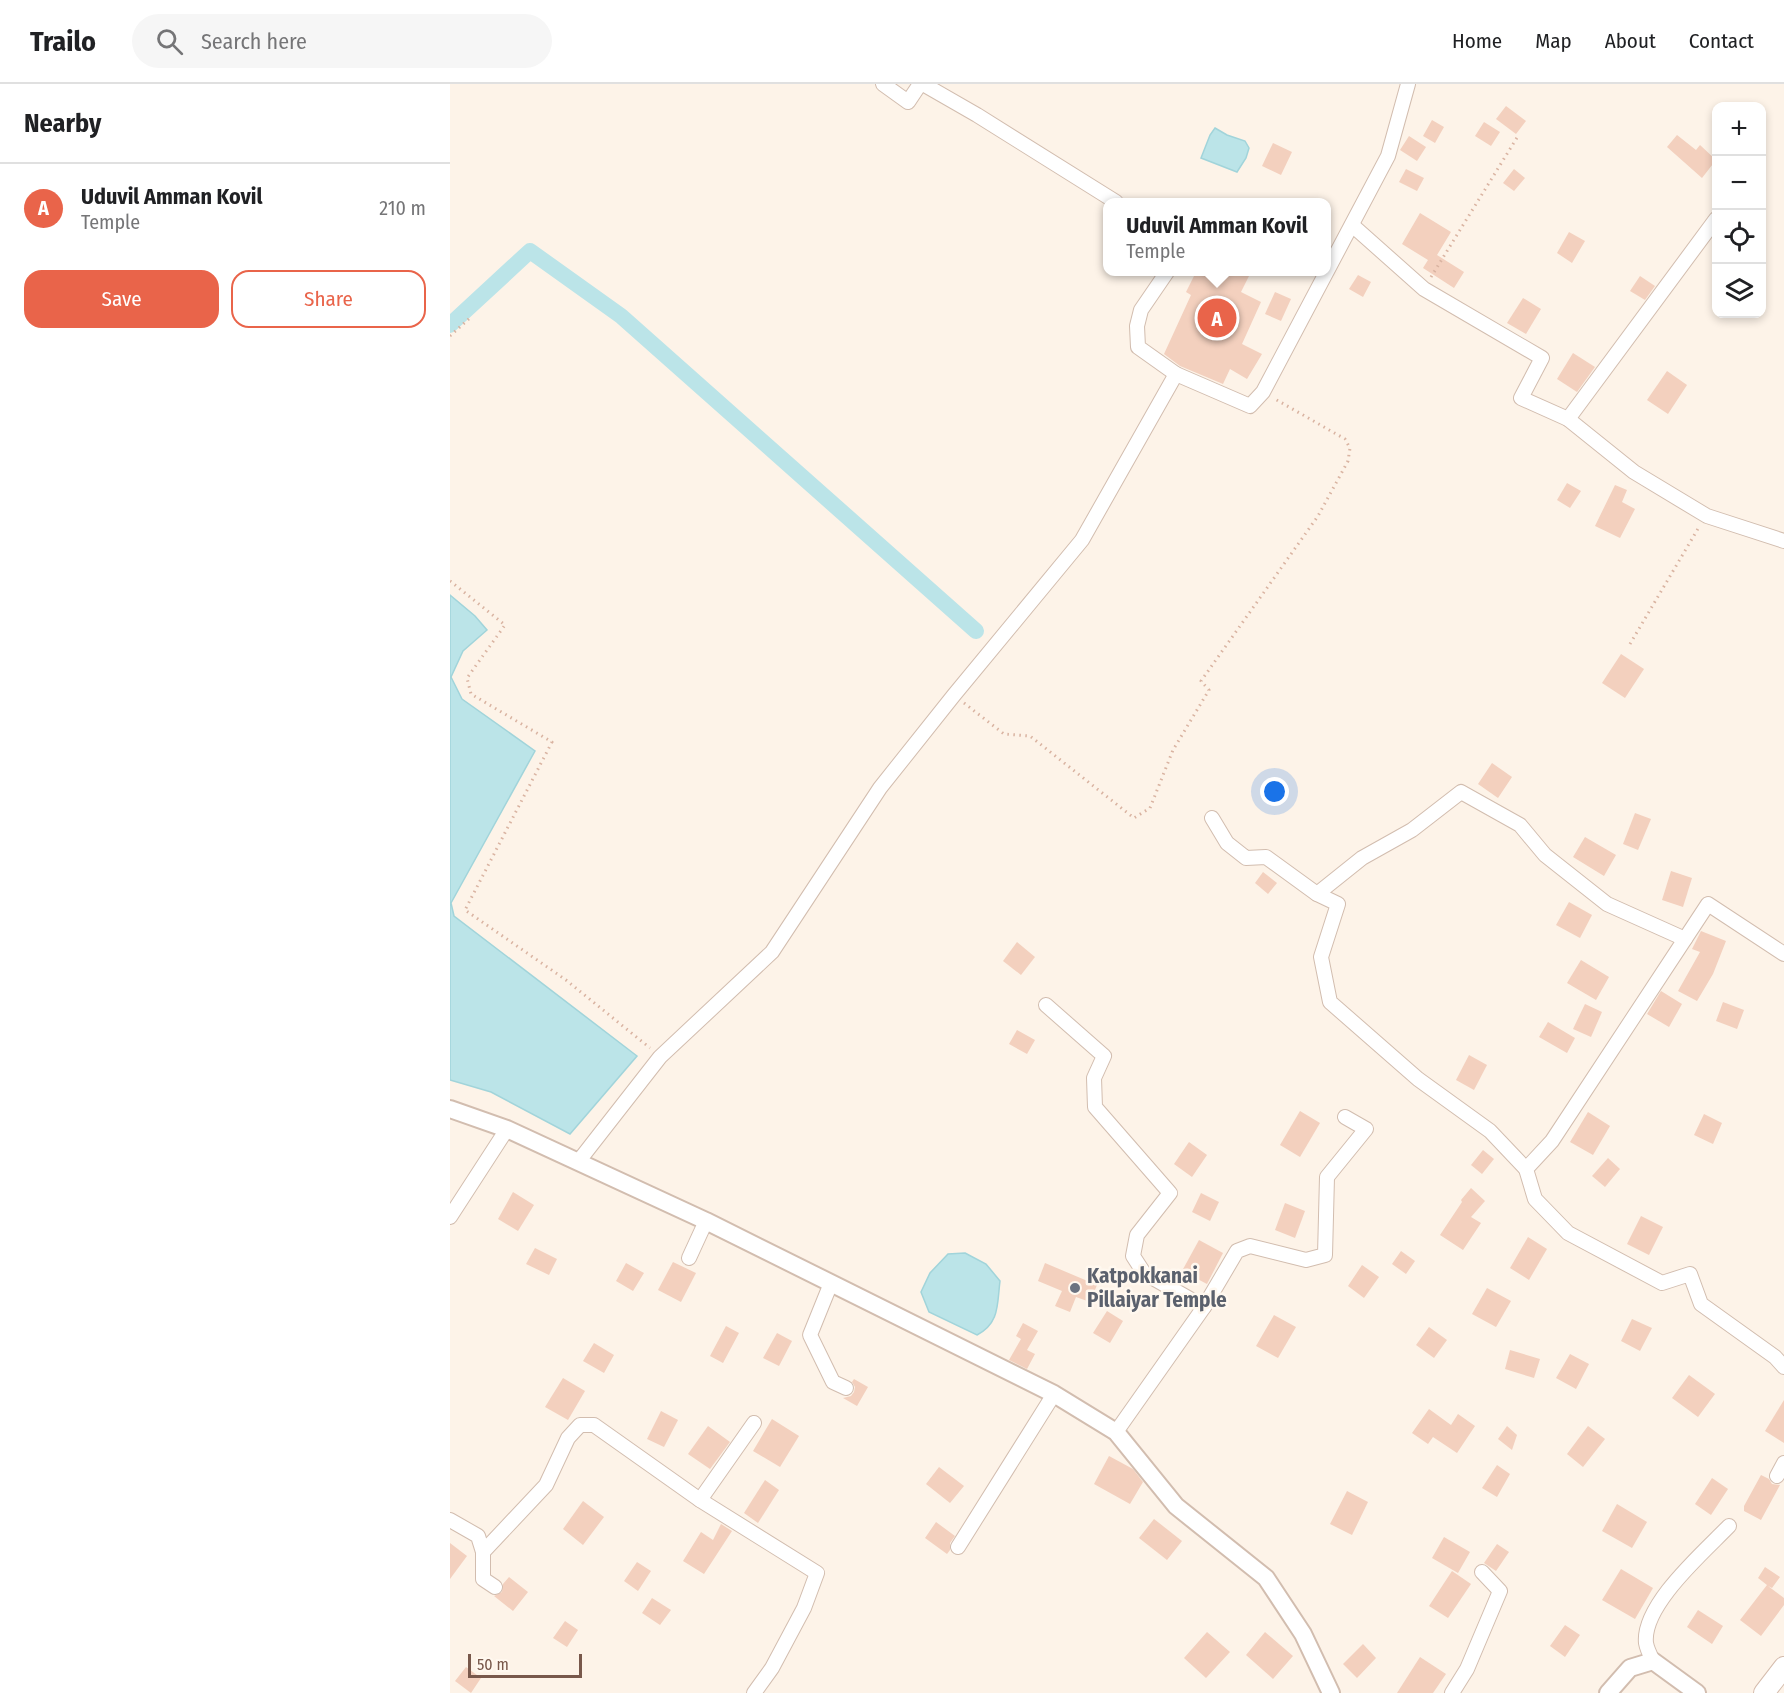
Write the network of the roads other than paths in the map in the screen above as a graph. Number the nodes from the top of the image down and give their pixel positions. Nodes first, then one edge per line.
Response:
1 (883, 84) edge
2 (922, 84) edge
3 (1408, 84) edge
4 (1110, 198) edge
5 (1712, 224) edge
6 (1352, 225) junction
7 (1331, 260) edge
8 (1164, 276) edge
9 (1322, 276) edge
10 (1176, 374) junction
11 (1569, 419) junction
12 (1784, 541) edge
13 (1212, 818) dead end
14 (1317, 894) junction
15 (1685, 939) junction
16 (1784, 954) edge
17 (1046, 1005) dead end
18 (450, 1109) edge
19 (1345, 1117) dead end
20 (507, 1129) junction
21 (578, 1162) junction
22 (1527, 1169) junction
23 (450, 1217) edge
24 (706, 1221) junction
25 (689, 1258) dead end
26 (831, 1283) junction
27 (1204, 1307) junction
28 (1784, 1367) edge
29 (846, 1388) dead end
30 (1054, 1394) junction
31 (754, 1423) dead end
32 (1116, 1432) junction
33 (700, 1500) junction
34 (450, 1520) edge
35 (1729, 1526) dead end
36 (958, 1547) dead end
37 (483, 1552) junction
38 (1482, 1572) dead end
39 (495, 1587) dead end
40 (1653, 1661) junction
41 (1784, 1667) edge
42 (754, 1693) edge
43 (1331, 1693) edge
44 (1452, 1693) edge
45 (1608, 1693) edge
46 (1697, 1693) edge
47 (1764, 1693) edge

1 - 2 street
2 - 4 street
3 - 6 street
5 - 11 street
6 - 7 street
6 - 11 street
8 - 10 street
9 - 10 street
10 - 21 street
11 - 12 street
13 - 14 street
14 - 15 street
14 - 22 street
15 - 16 street
15 - 22 street
17 - 27 street
18 - 20 street
19 - 27 street
20 - 21 street
20 - 23 street
21 - 24 street
22 - 28 street
24 - 25 street
24 - 26 street
26 - 29 street
26 - 30 street
27 - 32 street
30 - 32 street
30 - 36 street
31 - 33 street
32 - 43 street
33 - 37 street
33 - 42 street
34 - 37 street
35 - 40 street
37 - 39 street
38 - 44 street
40 - 45 street
40 - 46 street
41 - 47 main road

